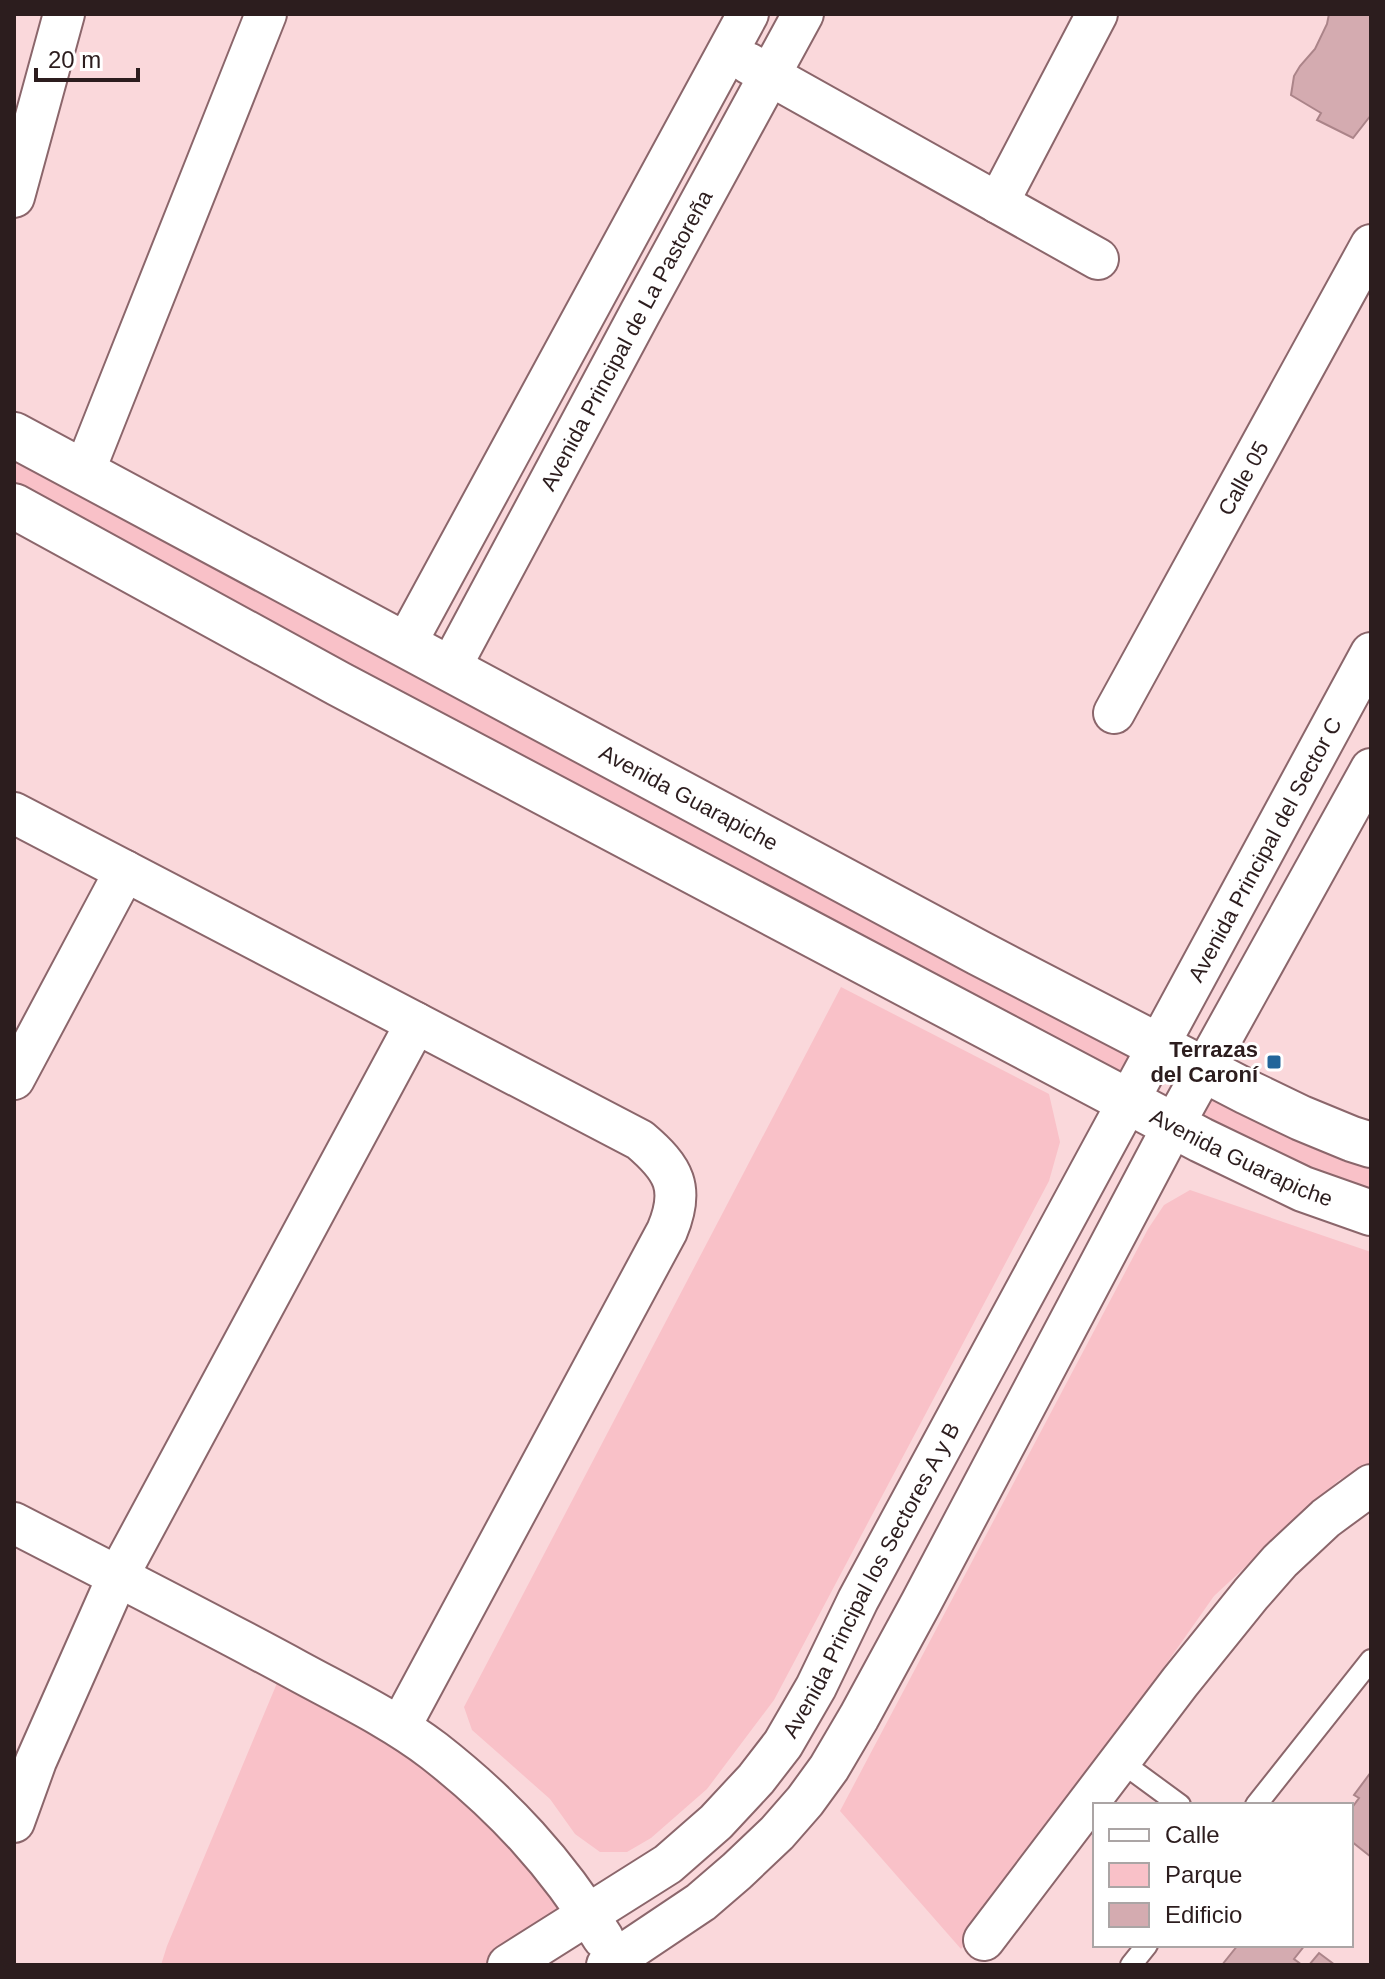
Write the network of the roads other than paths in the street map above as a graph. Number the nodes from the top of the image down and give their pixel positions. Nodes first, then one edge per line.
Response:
1 (64, 14) edge
2 (266, 14) edge
3 (748, 14) edge
4 (803, 14) edge
5 (1097, 14) edge
6 (727, 51) junction
7 (771, 75) junction
8 (14, 197) edge
9 (998, 203) junction
10 (1371, 245) edge
11 (1098, 259) dead end
12 (14, 435) edge
13 (84, 472) junction
14 (14, 506) edge
15 (405, 645) junction
16 (1371, 653) edge
17 (450, 668) junction
18 (1114, 713) dead end
19 (1371, 769) edge
20 (14, 813) edge
21 (125, 871) junction
22 (416, 1023) junction
23 (1158, 1046) junction
24 (1204, 1071) junction
25 (14, 1079) edge
26 (1127, 1101) junction
27 (1173, 1126) junction
28 (1371, 1145) edge
29 (1371, 1213) edge
30 (1371, 1485) edge
31 (14, 1523) edge
32 (118, 1576) junction
33 (1371, 1660) edge
34 (400, 1727) junction
35 (1120, 1761) junction
36 (1177, 1803) edge
37 (1258, 1803) edge
38 (14, 1822) edge
39 (589, 1914) junction
40 (984, 1940) dead end
41 (1145, 1947) edge
42 (614, 1963) edge
43 (508, 1965) edge
44 (1131, 1965) edge

1 - 8 street
2 - 13 street
3 - 6 street
4 - 7 street, Avenida Principal de La Pastoreña
5 - 9 street
6 - 7 street
6 - 15 street
7 - 9 street
7 - 17 street, Avenida Principal de La Pastoreña
9 - 11 street
10 - 18 street, Calle 05
12 - 13 street, Avenida Guarapiche
13 - 15 street, Avenida Guarapiche
14 - 26 street, Avenida Guarapiche
15 - 17 street, Avenida Guarapiche
16 - 23 street, Avenida Principal del Sector C
17 - 23 street, Avenida Guarapiche
19 - 24 street
20 - 21 street
21 - 22 street
21 - 25 street
22 - 32 street
22 - 34 street
23 - 24 street, Avenida Guarapiche
23 - 26 street, Avenida Principal del Sector C
24 - 27 street
24 - 28 street, Avenida Guarapiche
26 - 27 street, Avenida Guarapiche
26 - 39 street, Avenida Principal los Sectores A y B
27 - 29 street, Avenida Guarapiche
27 - 42 street
30 - 35 street
31 - 32 street
32 - 34 street
32 - 38 street
33 - 37 lane
34 - 39 street
35 - 36 lane
35 - 40 street
39 - 42 street
39 - 43 street, Avenida Principal los Sectores A y B
41 - 44 lane

